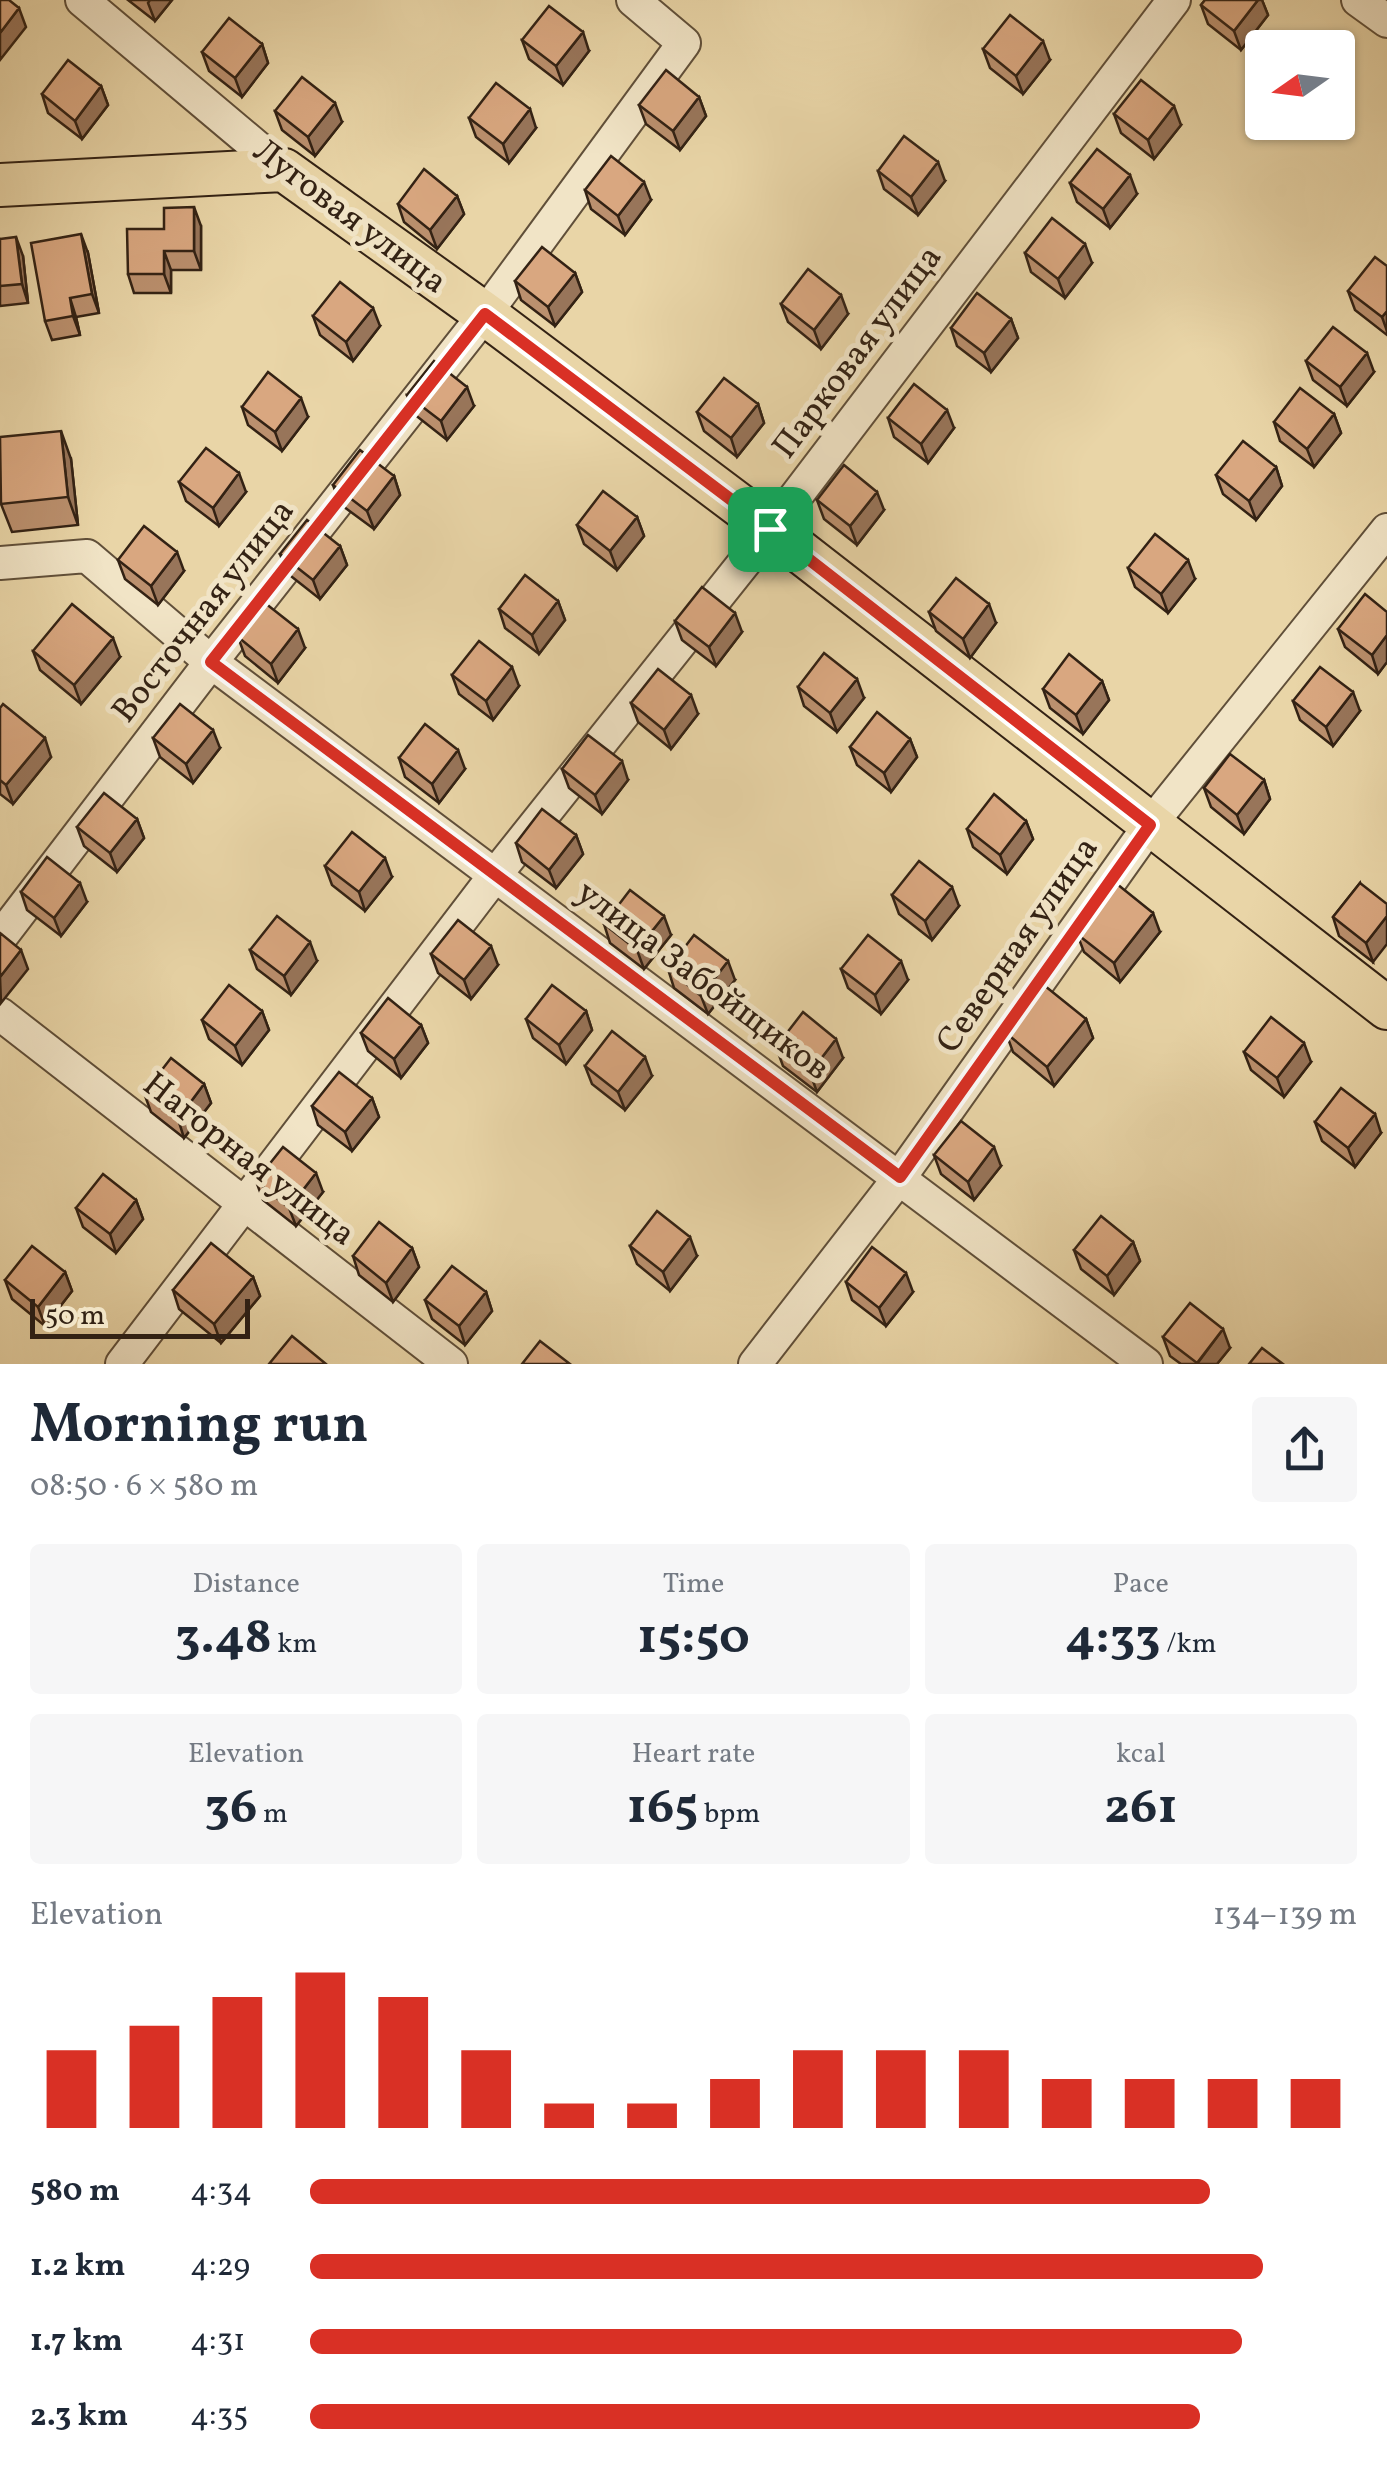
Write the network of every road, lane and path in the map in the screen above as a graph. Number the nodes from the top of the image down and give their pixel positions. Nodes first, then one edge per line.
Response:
1 (82, 0) edge
2 (633, 0) edge
3 (1174, 0) edge
4 (1358, 0) edge
5 (1387, 20) edge
6 (284, 170) junction
7 (0, 185) edge
8 (485, 314) junction
9 (770, 529) junction
10 (1387, 530) edge
11 (0, 563) edge
12 (211, 662) junction
13 (1150, 825) junction
14 (496, 874) junction
15 (0, 938) edge
16 (1387, 1008) edge
17 (0, 1014) edge
18 (900, 1177) junction
19 (245, 1205) junction
20 (122, 1364) edge
21 (451, 1364) edge
22 (756, 1364) edge
23 (1146, 1364) edge

1 - 6 street, Луговая улица
2 - 8 street, Восточная улица
3 - 9 street, Парковая улица
4 - 5 street
6 - 7 main road
6 - 8 main road, Луговая улица
8 - 9 main road, Луговая улица
8 - 12 street, Восточная улица
9 - 13 main road, Луговая улица
9 - 14 street, Парковая улица
10 - 13 street, Северная улица
11 - 12 street, улица Забойщиков
12 - 14 street, улица Забойщиков
12 - 15 street, Восточная улица
13 - 16 main road, Луговая улица
13 - 18 street, Северная улица
14 - 18 street, улица Забойщиков
14 - 19 street, Парковая улица
17 - 19 street, Нагорная улица
18 - 22 street, Северная улица
18 - 23 street, улица Забойщиков
19 - 20 street, Парковая улица
19 - 21 street, Нагорная улица

